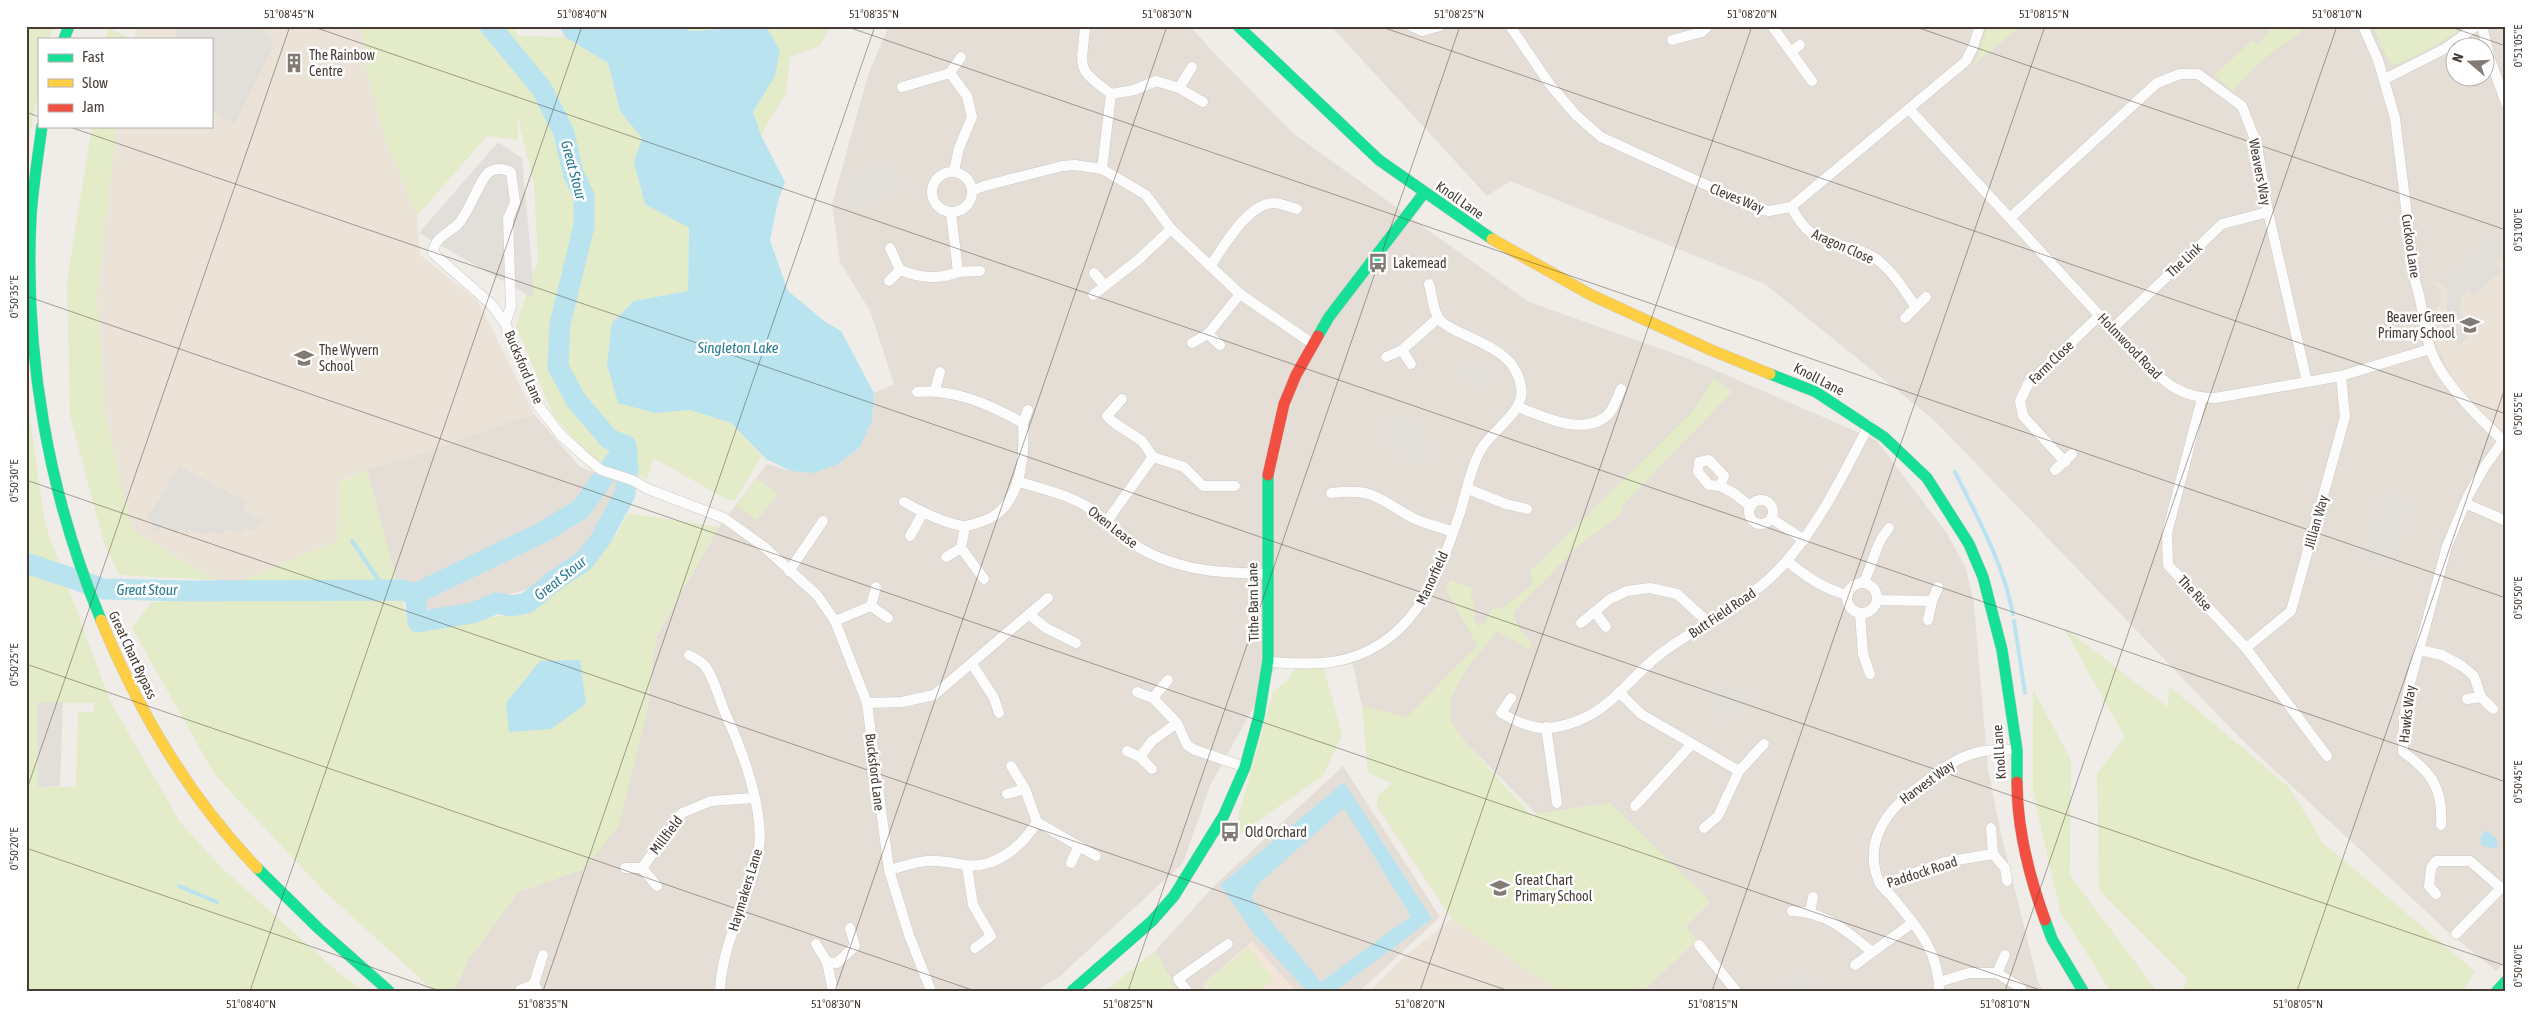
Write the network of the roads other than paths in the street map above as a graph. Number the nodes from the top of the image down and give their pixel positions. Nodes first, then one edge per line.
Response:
1 (69, 26) edge
2 (1085, 26) edge
3 (1238, 26) edge
4 (1411, 26) edge
5 (1440, 26) edge
6 (1510, 26) edge
7 (1708, 26) edge
8 (1772, 26) edge
9 (1980, 26) edge
10 (2363, 26) edge
11 (2476, 26) edge
12 (2482, 26) edge
13 (64, 38) edge
14 (1672, 40) dead end
15 (1800, 45) dead end
16 (1791, 52) junction
17 (962, 57) dead end
18 (1192, 67) dead end
19 (950, 73) junction
20 (2385, 79) junction
21 (1812, 81) dead end
22 (902, 87) dead end
23 (1179, 88) junction
24 (1111, 94) junction
25 (1203, 102) dead end
26 (2506, 103) edge
27 (1909, 109) junction
28 (42, 128) edge
29 (1102, 169) junction
30 (954, 171) junction
31 (972, 192) junction
32 (1424, 193) junction
33 (1790, 207) junction
34 (1297, 209) dead end
35 (952, 212) junction
36 (2268, 212) junction
37 (2010, 218) junction
38 (1171, 229) junction
39 (890, 248) dead end
40 (1210, 266) junction
41 (900, 270) junction
42 (980, 271) dead end
43 (958, 272) junction
44 (1094, 273) dead end
45 (889, 281) dead end
46 (1429, 284) dead end
47 (1105, 286) junction
48 (1240, 294) junction
49 (1093, 295) dead end
50 (1926, 297) dead end
51 (1916, 307) junction
52 (2100, 315) junction
53 (1438, 318) junction
54 (1905, 318) dead end
55 (506, 323) junction
56 (2112, 329) junction
57 (1208, 334) junction
58 (1192, 343) dead end
59 (1313, 344) junction
60 (1220, 345) dead end
61 (2430, 349) junction
62 (1402, 350) junction
63 (1386, 357) dead end
64 (1411, 364) dead end
65 (940, 372) dead end
66 (2341, 376) junction
67 (2307, 382) junction
68 (1621, 389) dead end
69 (935, 390) junction
70 (917, 392) dead end
71 (2202, 398) junction
72 (1122, 399) dead end
73 (1518, 407) junction
74 (1028, 410) dead end
75 (1023, 423) junction
76 (1869, 425) junction
77 (2505, 442) edge
78 (1153, 457) junction
79 (2055, 470) dead end
80 (1017, 481) junction
81 (1235, 486) dead end
82 (1720, 486) dead end
83 (1468, 488) junction
84 (1331, 493) dead end
85 (904, 502) dead end
86 (2465, 503) junction
87 (1750, 507) junction
88 (1527, 509) dead end
89 (923, 513) junction
90 (1771, 518) junction
91 (823, 521) dead end
92 (1107, 521) junction
93 (2506, 521) edge
94 (965, 526) junction
95 (1889, 528) dead end
96 (1453, 532) junction
97 (910, 536) dead end
98 (1804, 540) junction
99 (961, 548) junction
100 (946, 557) dead end
101 (1787, 561) junction
102 (789, 571) junction
103 (1268, 574) junction
104 (984, 579) dead end
105 (1863, 583) junction
106 (876, 586) dead end
107 (1938, 587) dead end
108 (1847, 595) junction
109 (1048, 598) dead end
110 (1877, 600) junction
111 (1932, 601) junction
112 (871, 606) junction
113 (1595, 612) junction
114 (1860, 614) junction
115 (1030, 615) junction
116 (888, 618) dead end
117 (1928, 620) dead end
118 (835, 621) junction
119 (1708, 622) junction
120 (1581, 623) dead end
121 (1606, 628) dead end
122 (1076, 643) dead end
123 (2246, 648) junction
124 (2419, 650) junction
125 (689, 655) dead end
126 (1268, 662) junction
127 (972, 664) junction
128 (1870, 674) dead end
129 (1168, 680) dead end
130 (1137, 692) dead end
131 (1619, 692) junction
132 (2481, 697) junction
133 (1153, 698) junction
134 (1511, 698) dead end
135 (2467, 699) dead end
136 (867, 703) junction
137 (2492, 709) dead end
138 (999, 713) dead end
139 (1177, 723) junction
140 (1546, 727) junction
141 (1764, 744) dead end
142 (1691, 745) junction
143 (2017, 750) junction
144 (1127, 751) dead end
145 (2326, 756) dead end
146 (1140, 757) junction
147 (1011, 766) dead end
148 (1245, 767) junction
149 (1152, 769) dead end
150 (1739, 771) junction
151 (1025, 789) junction
152 (1007, 794) dead end
153 (753, 798) junction
154 (1557, 803) dead end
155 (1635, 806) dead end
156 (1037, 822) junction
157 (2441, 825) dead end
158 (1704, 828) dead end
159 (1991, 828) dead end
160 (1079, 846) junction
161 (1993, 854) junction
162 (1096, 856) dead end
163 (1071, 863) dead end
164 (967, 866) junction
165 (625, 868) dead end
166 (642, 868) junction
167 (889, 870) junction
168 (2007, 881) dead end
169 (1880, 885) junction
170 (657, 886) dead end
171 (2503, 888) edge
172 (2436, 894) dead end
173 (1813, 897) dead end
174 (1792, 911) dead end
175 (1810, 912) junction
176 (1912, 923) junction
177 (850, 928) dead end
178 (2456, 934) dead end
179 (816, 944) dead end
180 (1228, 944) dead end
181 (1699, 945) dead end
182 (975, 948) dead end
183 (1872, 952) junction
184 (543, 955) dead end
185 (2005, 955) dead end
186 (827, 962) junction
187 (1855, 965) dead end
188 (1997, 973) junction
189 (2506, 980) edge
190 (1939, 986) edge
191 (536, 987) edge
192 (2021, 988) dead end
193 (520, 990) edge
194 (928, 990) edge
195 (1732, 990) edge
196 (389, 991) edge
197 (720, 991) edge
198 (834, 991) edge
199 (1072, 991) edge
200 (1187, 991) edge
201 (2083, 991) edge
202 (2497, 991) edge

1 - 13 street
2 - 24 street
3 - 32 street, Knoll Lane
4 - 5 street
6 - 33 street, Cleves Way
7 - 14 street
8 - 16 street
9 - 27 street
10 - 20 street, Cuckoo Lane
11 - 20 street
12 - 26 street
15 - 16 street
16 - 21 street
17 - 19 street
18 - 23 street
19 - 22 street
19 - 30 street
20 - 61 street, Cuckoo Lane
23 - 24 street
23 - 25 street
24 - 29 street
27 - 33 street
27 - 37 street, Holmwood Road
28 - 196 street, Great Chart Bypass
29 - 31 street
29 - 38 street
30 - 31 street
30 - 35 street
31 - 35 street
32 - 59 street, Tithe Barn Lane
32 - 76 street, Knoll Lane
33 - 51 street, Aragon Close
34 - 40 street
35 - 43 street
36 - 37 street, Weavers Way
36 - 56 street, The Link
36 - 67 street, Weavers Way
37 - 52 street, Holmwood Road
38 - 40 street
38 - 47 street
39 - 41 street
40 - 48 street
41 - 43 street
41 - 45 street
42 - 43 street
44 - 47 street
46 - 53 street
47 - 49 street
48 - 57 street
48 - 59 street
50 - 51 street
51 - 54 street
52 - 56 street, Holmwood Road
52 - 79 street, Farm Close
53 - 62 street
53 - 73 street
55 - 55 street, Bucksford Lane
55 - 102 street, Bucksford Lane
56 - 71 street, Holmwood Road
57 - 58 street
57 - 60 street
59 - 103 street, Tithe Barn Lane
61 - 66 street, Holmwood Road
61 - 77 street, Cuckoo Lane
62 - 63 street
62 - 64 street
65 - 69 street
66 - 67 street, Holmwood Road
66 - 123 street, Jillian Way
67 - 71 street, Holmwood Road
68 - 73 street
69 - 70 street
69 - 75 street
71 - 123 street, The Rise
72 - 78 street
73 - 83 street, Manorfield
74 - 75 street
75 - 80 street
76 - 98 street, Butt Field Road
76 - 143 street, Knoll Lane
77 - 86 street, Hawks Way
78 - 81 street
78 - 92 street
80 - 92 street, Oxen Lease
80 - 94 street
82 - 87 street
83 - 88 street
83 - 96 street, Manorfield
84 - 96 street
85 - 89 street
86 - 93 street
86 - 124 street, Hawks Way
87 - 90 street
87 - 90 street
89 - 94 street
89 - 97 street
90 - 98 street
91 - 102 street
92 - 103 street, Oxen Lease
94 - 99 street
95 - 105 street
96 - 126 street, Manorfield
98 - 101 street, Butt Field Road
99 - 100 street
99 - 104 street
101 - 108 street
101 - 119 street, Butt Field Road
102 - 118 street, Bucksford Lane
103 - 126 street, Tithe Barn Lane
105 - 108 street
105 - 110 street
106 - 112 street
107 - 111 street
108 - 114 street
109 - 115 street
110 - 111 street
110 - 114 street
111 - 117 street
112 - 116 street
112 - 118 street
113 - 119 street
113 - 120 street
113 - 121 street
114 - 128 street
115 - 122 street
115 - 127 street
118 - 136 street, Bucksford Lane
119 - 131 street, Butt Field Road
123 - 145 street, The Rise
124 - 132 street
124 - 157 street, Hawks Way
125 - 153 street, Haymakers Lane
126 - 148 street, Tithe Barn Lane
127 - 136 street
127 - 138 street
129 - 133 street
130 - 133 street
131 - 140 street, Butt Field Road
131 - 142 street
132 - 135 street
132 - 137 street
133 - 139 street
134 - 140 street, Butt Field Road
136 - 167 street, Bucksford Lane
139 - 146 street
139 - 148 street
140 - 154 street
141 - 150 street
142 - 150 street
142 - 155 street
143 - 169 street, Harvest Way
143 - 201 street, Knoll Lane
144 - 146 street
146 - 149 street
147 - 151 street
148 - 199 street, Tithe Barn Lane
150 - 158 street
151 - 152 street
151 - 156 street
153 - 166 street, Millfield
153 - 197 street, Haymakers Lane
156 - 160 street
156 - 164 street
159 - 161 street
160 - 162 street
160 - 163 street
161 - 168 street
161 - 169 street, Paddock Road
164 - 167 street
164 - 182 street
165 - 166 street, Millfield
166 - 170 street, Millfield
167 - 194 street, Bucksford Lane
169 - 176 street, Harvest Way
171 - 172 street
171 - 178 street
173 - 175 street
174 - 175 street
175 - 183 street
176 - 183 street
176 - 190 street, Harvest Way
177 - 186 street
179 - 186 street
180 - 200 street
181 - 195 street
183 - 187 street
184 - 191 street
185 - 188 street
186 - 198 street
188 - 190 street
188 - 192 street
189 - 202 street
191 - 193 street

